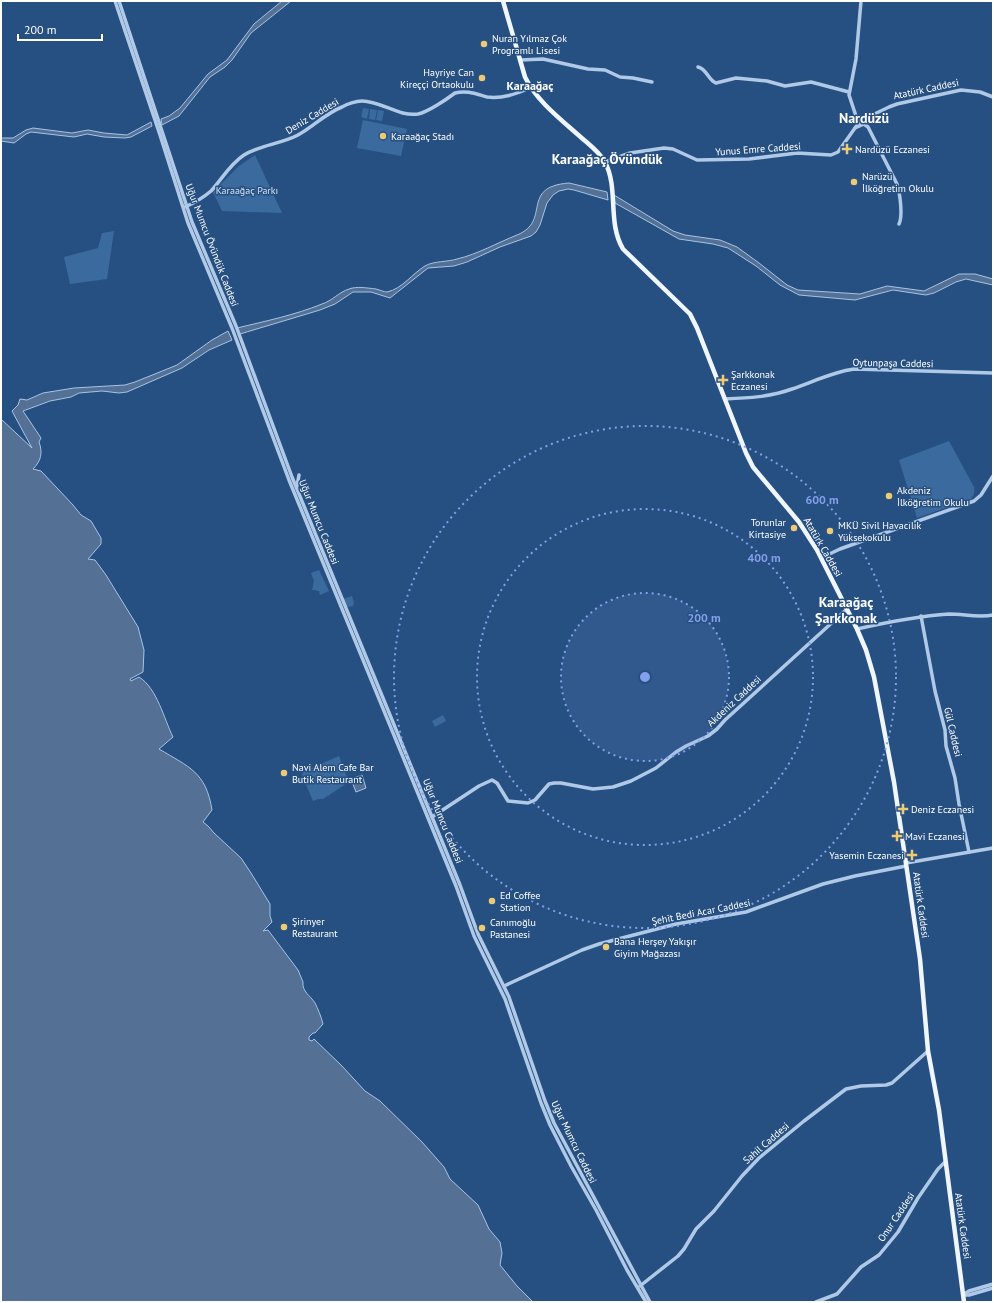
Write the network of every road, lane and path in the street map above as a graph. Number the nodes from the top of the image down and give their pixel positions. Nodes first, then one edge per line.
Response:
1 (115, 1) edge
2 (119, 1) edge
3 (504, 1) edge
4 (861, 1) edge
5 (520, 60) junction
6 (698, 67) dead end
7 (652, 82) dead end
8 (530, 88) junction
9 (849, 92) junction
10 (993, 97) edge
11 (860, 121) junction
12 (158, 123) junction
13 (864, 124) junction
14 (855, 128) junction
15 (604, 162) junction
16 (185, 207) junction
17 (899, 224) dead end
18 (238, 338) junction
19 (993, 373) edge
20 (725, 399) junction
21 (299, 475) dead end
22 (993, 476) edge
23 (297, 490) junction
24 (320, 550) junction
25 (821, 558) junction
26 (847, 609) junction
27 (993, 615) edge
28 (921, 616) junction
29 (857, 629) junction
30 (430, 818) junction
31 (993, 848) edge
32 (970, 852) junction
33 (906, 864) junction
34 (468, 912) junction
35 (504, 986) junction
36 (928, 1051) junction
37 (945, 1162) junction
38 (993, 1284) edge
39 (639, 1286) junction
40 (993, 1288) edge
41 (963, 1295) junction
42 (646, 1302) edge
43 (650, 1302) edge
44 (816, 1302) edge
45 (964, 1302) edge

1 - 12 street, Uğur Mumcu Övündük Caddesi
2 - 12 street, Uğur Mumcu Övündük Caddesi
3 - 5 main road, Atatürk Caddesi
4 - 9 street
5 - 7 street
5 - 8 main road, Atatürk Caddesi
6 - 9 street
8 - 15 main road, Atatürk Caddesi
8 - 16 street, Deniz Caddesi
9 - 11 street
10 - 11 street, Atatürk Caddesi
11 - 13 street
11 - 14 street, Yunus Emre Caddesi
12 - 16 street, Uğur Mumcu Övündük Caddesi
13 - 14 street
13 - 17 street
14 - 15 street, Yunus Emre Caddesi
15 - 20 main road, Atatürk Caddesi
16 - 18 street, Uğur Mumcu Övündük Caddesi
18 - 23 street, Uğur Mumcu Caddesi
18 - 24 street, Uğur Mumcu Caddesi
19 - 20 street, Oytunpaşa Caddesi
20 - 25 main road, Atatürk Caddesi
21 - 23 street
22 - 25 street
23 - 24 street, Uğur Mumcu Caddesi
24 - 30 street, Uğur Mumcu Caddesi
25 - 26 main road, Atatürk Caddesi
26 - 29 main road, Atatürk Caddesi
26 - 30 street, Akdeniz Caddesi
27 - 28 street
28 - 29 street
28 - 32 street, Gül Caddesi
29 - 33 main road, Atatürk Caddesi
30 - 34 street, Uğur Mumcu Caddesi
31 - 32 street, Şehit Bedi Acar Caddesi
32 - 33 street, Şehit Bedi Acar Caddesi
33 - 35 street, Şehit Bedi Acar Caddesi
33 - 36 main road, Atatürk Caddesi
34 - 35 street, Uğur Mumcu Caddesi
34 - 39 street, Uğur Mumcu Caddesi
35 - 39 street, Uğur Mumcu Caddesi
36 - 37 main road, Atatürk Caddesi
36 - 39 street, Sahil Caddesi
37 - 41 main road, Atatürk Caddesi
37 - 44 street, Onur Caddesi
38 - 41 street
39 - 42 street, Uğur Mumcu Caddesi
39 - 43 street, Uğur Mumcu Caddesi
40 - 41 street
41 - 45 main road, Atatürk Caddesi

